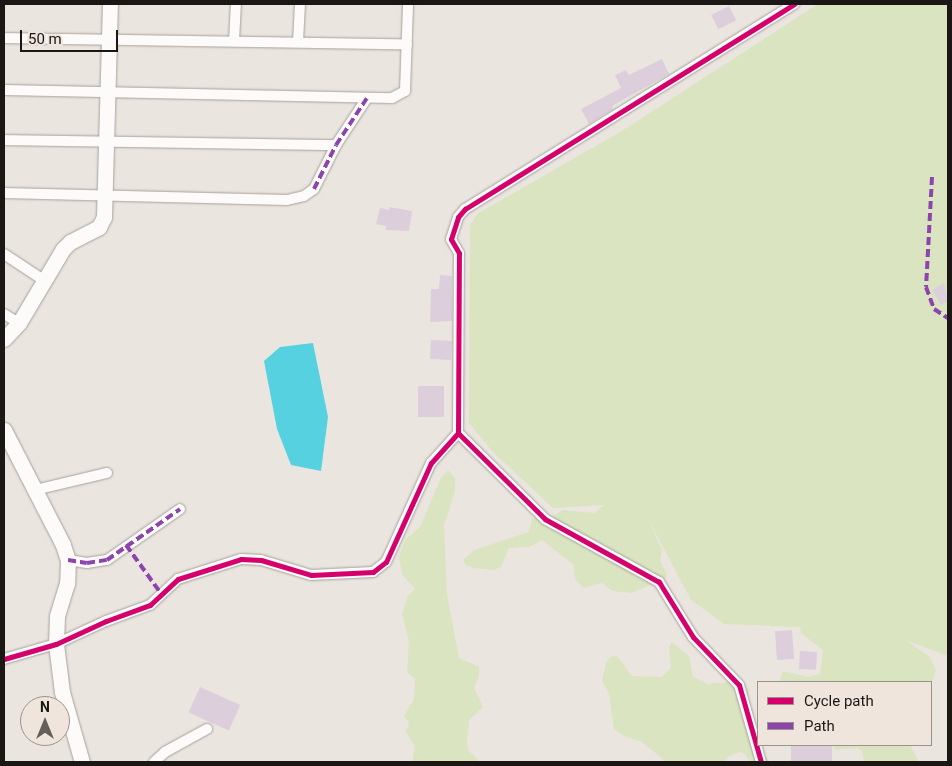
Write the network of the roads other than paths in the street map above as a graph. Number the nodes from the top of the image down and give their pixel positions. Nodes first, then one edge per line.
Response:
1 (110, 4) edge
2 (236, 4) edge
3 (300, 4) edge
4 (408, 4) edge
5 (794, 4) edge
6 (4, 38) edge
7 (108, 41) junction
8 (234, 41) junction
9 (298, 42) junction
10 (407, 44) junction
11 (4, 90) edge
12 (106, 92) junction
13 (366, 98) junction
14 (4, 140) edge
15 (105, 143) junction
16 (336, 145) junction
17 (4, 193) edge
18 (105, 194) junction
19 (4, 254) edge
20 (45, 281) junction
21 (4, 314) edge
22 (19, 323) junction
23 (4, 339) edge
24 (4, 430) edge
25 (458, 433) junction
26 (106, 473) dead end
27 (35, 490) junction
28 (180, 509) dead end
29 (68, 560) junction
30 (56, 644) junction
31 (4, 659) edge
32 (207, 729) dead end
33 (82, 762) edge
34 (154, 762) edge
35 (760, 762) edge

1 - 7 street
2 - 8 street
3 - 9 street
4 - 10 street
5 - 25 street
6 - 7 street
7 - 8 street
7 - 12 street
8 - 9 street
9 - 10 street
10 - 13 street
11 - 12 street
12 - 13 street
12 - 15 street
13 - 16 street
14 - 15 street
15 - 16 street
15 - 18 street
16 - 18 street
17 - 18 street
18 - 20 street
19 - 20 street
20 - 22 street
21 - 22 street
22 - 23 street
24 - 27 street
25 - 30 street
25 - 35 street
26 - 27 street
27 - 29 street
28 - 29 street
29 - 30 street
30 - 31 street
30 - 33 street
32 - 34 street

